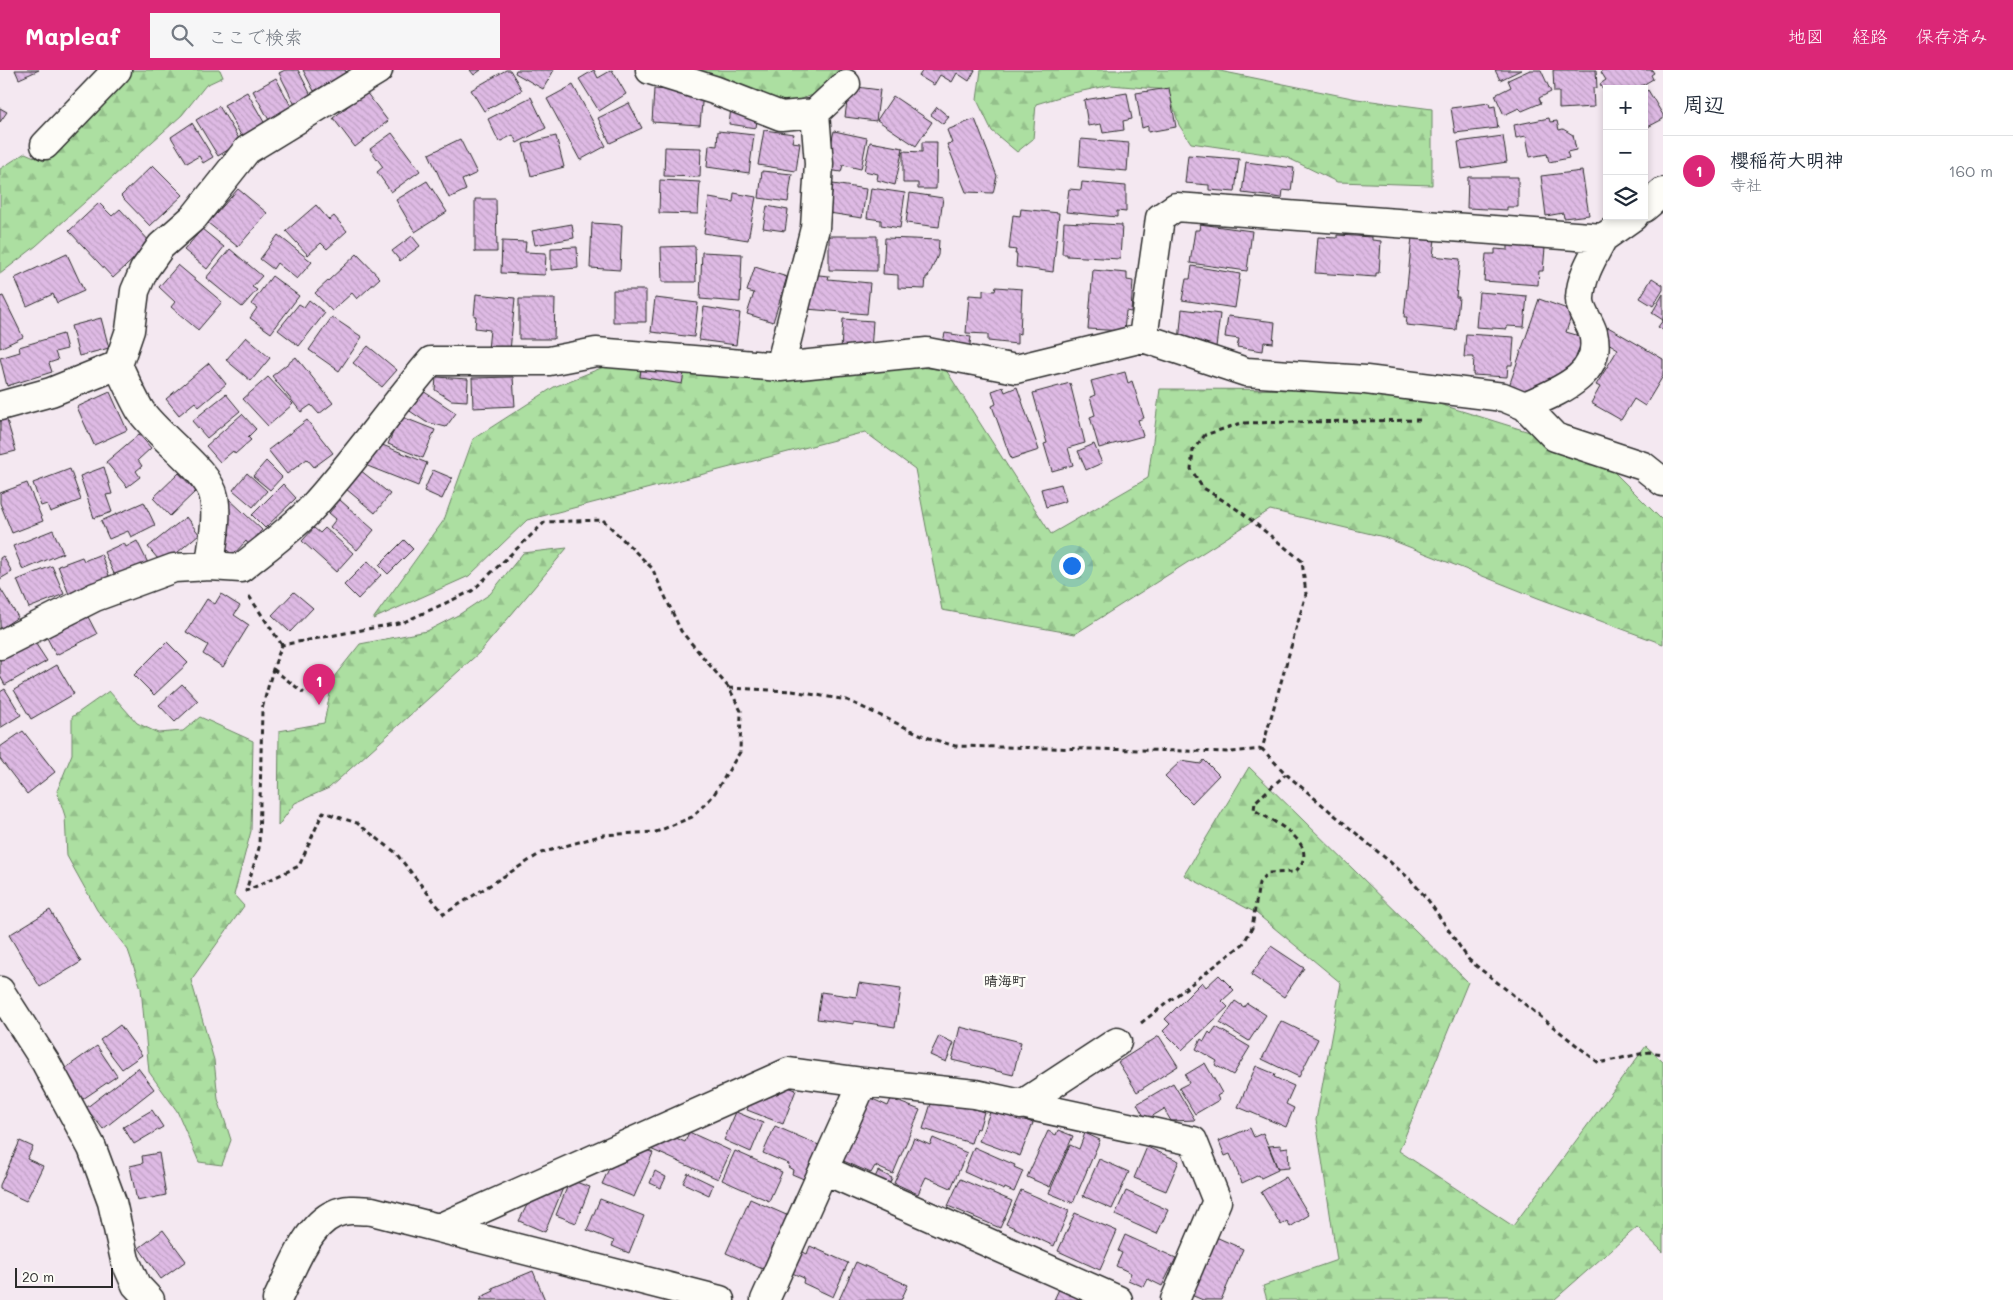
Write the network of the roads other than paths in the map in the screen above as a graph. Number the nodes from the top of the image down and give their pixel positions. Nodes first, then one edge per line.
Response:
1 (117, 70) edge
2 (378, 70) edge
3 (650, 70) edge
4 (846, 84) dead end
5 (815, 114) junction
6 (45, 145) dead end
7 (1663, 192) edge
8 (1648, 205) edge
9 (1628, 220) edge
10 (1603, 238) junction
11 (1143, 338) junction
12 (118, 365) junction
13 (780, 367) junction
14 (0, 406) edge
15 (1525, 406) junction
16 (1663, 482) edge
17 (210, 566) junction
18 (0, 645) edge
19 (0, 992) edge
20 (1117, 1042) road end
21 (863, 1082) junction
22 (1021, 1105) junction
23 (824, 1170) junction
24 (439, 1228) junction
25 (150, 1300) edge
26 (277, 1300) edge
27 (720, 1300) edge
28 (765, 1300) edge
29 (1118, 1300) edge
30 (1175, 1300) edge

1 - 6 street
2 - 12 street
3 - 5 street
4 - 5 street
5 - 13 street
7 - 8 street
9 - 10 street
10 - 11 street
10 - 15 street
11 - 13 street
11 - 15 street
12 - 14 street
12 - 17 street
13 - 17 street
15 - 16 street
17 - 18 street
19 - 25 street
20 - 22 street
21 - 22 street
21 - 23 street
21 - 24 street
22 - 30 street
23 - 28 street
23 - 29 street
24 - 26 street
24 - 27 street

